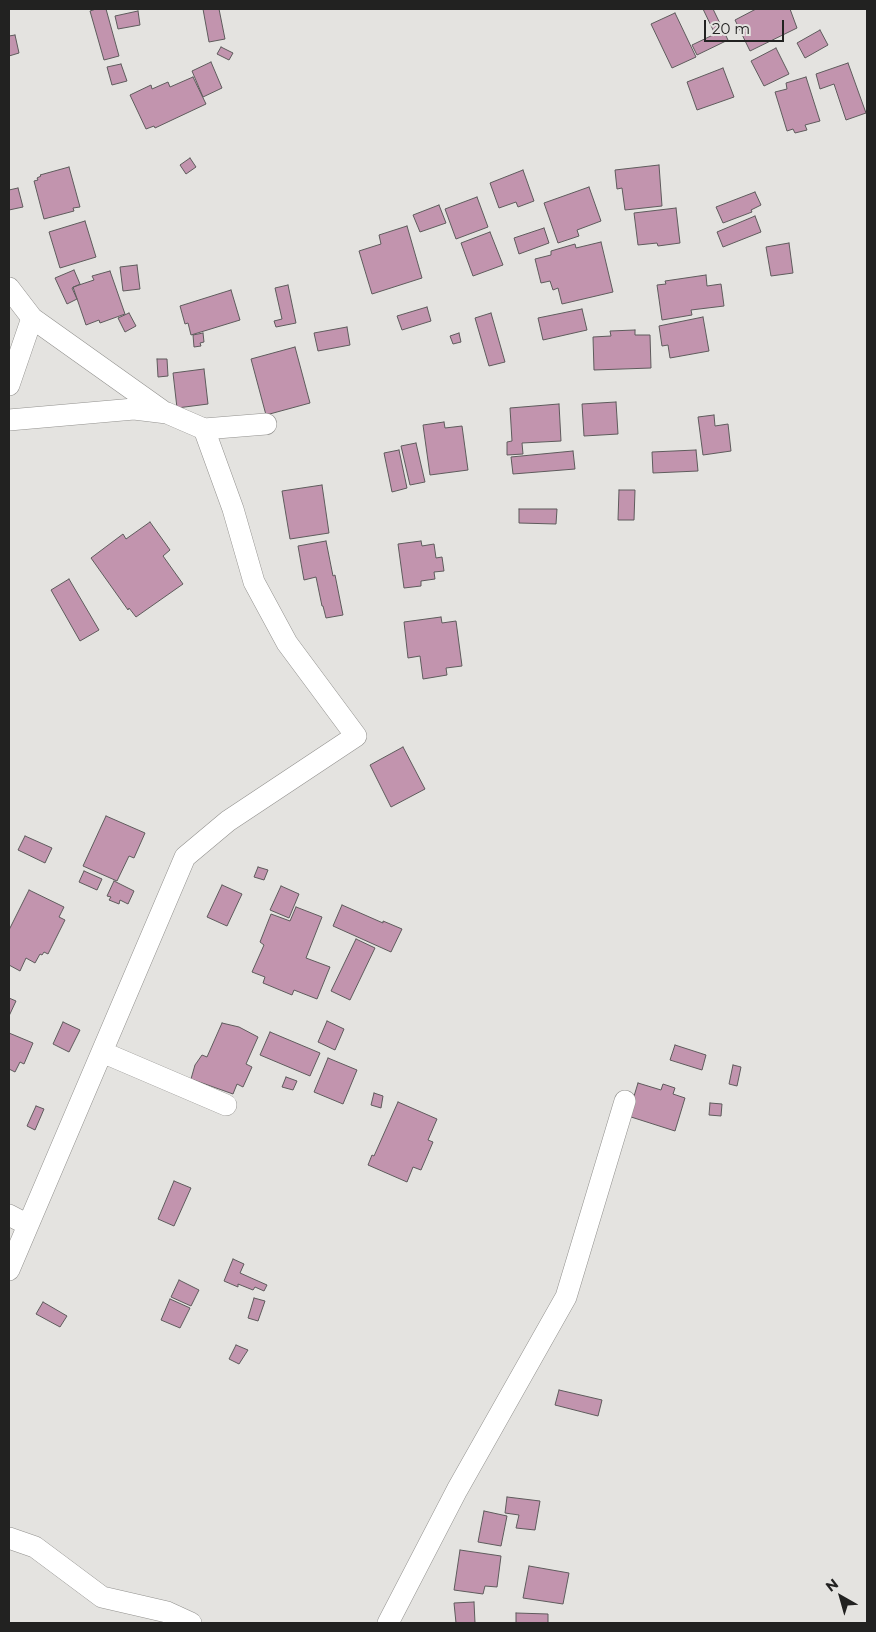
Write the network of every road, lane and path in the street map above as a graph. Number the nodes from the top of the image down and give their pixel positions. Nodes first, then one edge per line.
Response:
1 (9, 288) edge
2 (32, 318) junction
3 (9, 385) edge
4 (167, 413) junction
5 (9, 420) edge
6 (266, 424) dead end
7 (204, 429) junction
8 (102, 1052) junction
9 (625, 1101) dead end
10 (226, 1105) dead end
11 (9, 1215) edge
12 (28, 1225) junction
13 (9, 1270) edge
14 (9, 1538) edge
15 (191, 1623) edge
16 (388, 1623) edge

1 - 2 street
2 - 3 street
2 - 4 street
4 - 5 street
4 - 7 street
6 - 7 street
7 - 8 street
8 - 10 street
8 - 12 street
9 - 16 street
11 - 12 street
12 - 13 street
14 - 15 street

